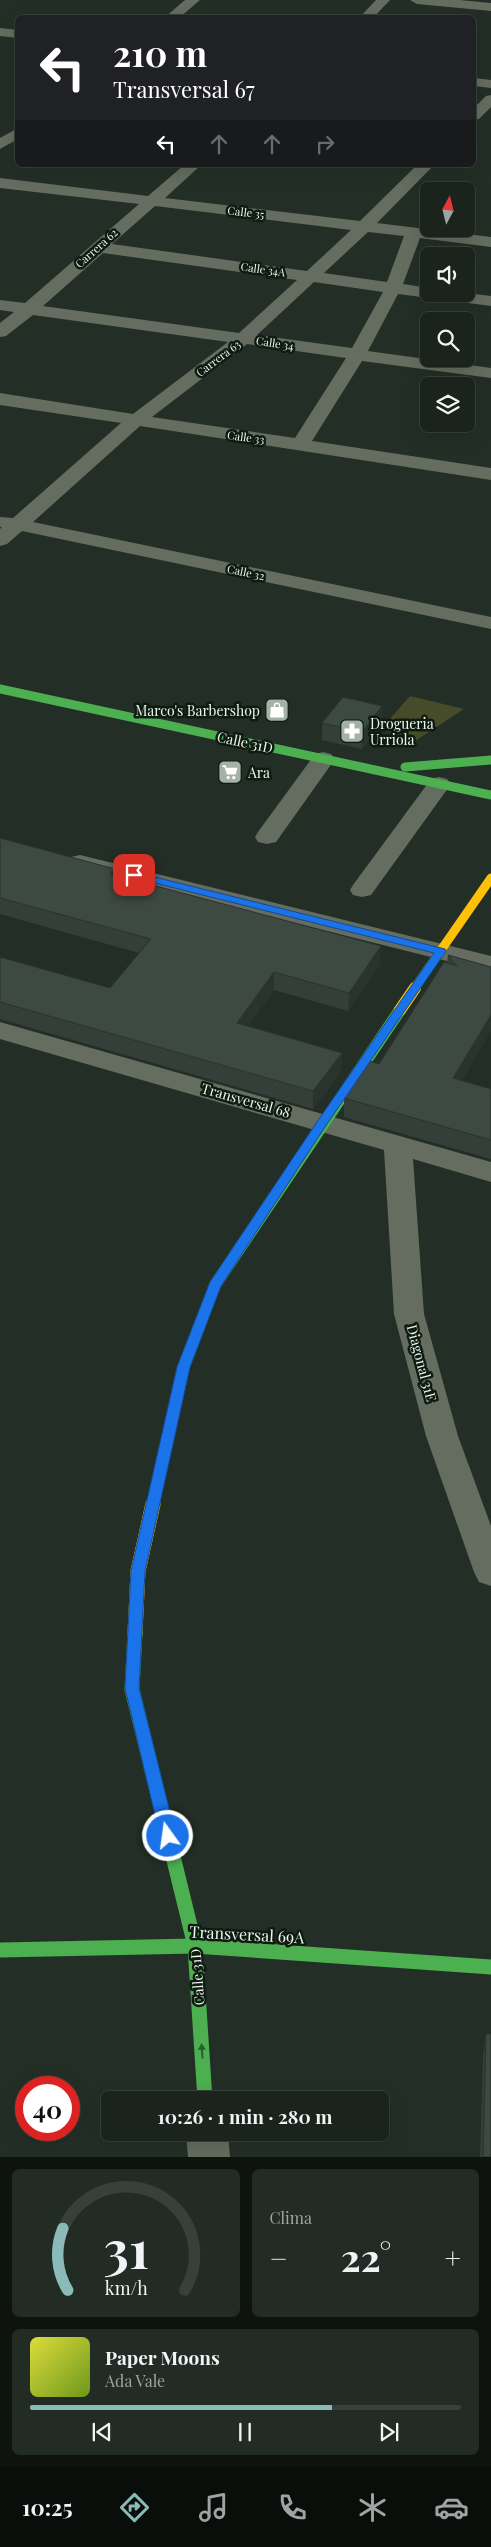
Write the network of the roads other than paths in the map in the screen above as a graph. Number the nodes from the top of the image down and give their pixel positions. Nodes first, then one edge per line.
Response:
1 (192, 0) edge
2 (383, 0) edge
3 (417, 0) edge
4 (491, 7) edge
5 (174, 15) edge
6 (368, 15) edge
7 (0, 32) edge
8 (15, 34) edge
9 (476, 82) edge
10 (491, 84) edge
11 (491, 99) edge
12 (476, 114) edge
13 (15, 134) edge
14 (0, 145) edge
15 (191, 167) edge
16 (424, 167) edge
17 (0, 183) edge
18 (151, 201) junction
19 (366, 226) junction
20 (414, 232) junction
21 (491, 242) edge
22 (97, 247) junction
23 (310, 276) junction
24 (393, 288) junction
25 (420, 292) edge
26 (475, 300) edge
27 (491, 302) edge
28 (0, 305) edge
29 (29, 309) junction
30 (0, 332) edge
31 (244, 338) junction
32 (357, 355) junction
33 (491, 373) edge
34 (0, 399) edge
35 (135, 421) junction
36 (301, 444) junction
37 (491, 474) edge
38 (9, 523) edge
39 (0, 540) edge
40 (491, 623) edge
41 (0, 689) edge
42 (323, 759) junction
43 (491, 760) edge
44 (368, 768) junction
45 (440, 784) junction
46 (491, 795) edge
47 (267, 837) dead end
48 (58, 856) edge
49 (491, 878) edge
50 (362, 890) dead end
51 (441, 951) junction
52 (491, 964) edge
53 (0, 1030) edge
54 (323, 1122) junction
55 (398, 1145) junction
56 (491, 1172) edge
57 (491, 1572) edge
58 (195, 1946) junction
59 (0, 1950) edge
60 (491, 1967) edge
61 (204, 2091) edge
62 (208, 2141) edge
63 (209, 2157) edge

1 - 5 street
2 - 6 street
3 - 4 street
7 - 8 street
9 - 10 street
11 - 12 street
13 - 14 street
15 - 18 street, Carrera 62
16 - 19 street, Carrera 63
17 - 18 street, Calle 35
18 - 19 street, Calle 35
18 - 22 street, Carrera 62
19 - 20 street, Calle 35
19 - 23 street, Carrera 63
20 - 21 street, Calle 35
20 - 24 street
22 - 23 street, Calle 34A
22 - 29 street, Carrera 62
23 - 24 street, Calle 34A
23 - 31 street, Carrera 63
24 - 25 street, Calle 34A
24 - 32 street
26 - 27 street
28 - 29 street, Calle 34
29 - 30 street, Carrera 62
29 - 31 street, Calle 34
31 - 32 street, Calle 34
31 - 35 street, Carrera 63
32 - 33 street, Calle 34
32 - 36 street
34 - 35 street, Calle 33
35 - 36 street, Calle 33
35 - 38 street, Carrera 63
36 - 37 street, Calle 33
38 - 39 street, Carrera 63
38 - 40 street, Calle 32
41 - 42 street, Calle 31D
42 - 44 street, Calle 31D
42 - 47 street
43 - 44 street
44 - 45 street, Calle 31D
45 - 46 street, Calle 31D
45 - 50 street
48 - 51 street
49 - 51 street, Calle 31D
51 - 52 street
51 - 54 street, Calle 31D
53 - 54 street, Transversal 68
54 - 55 street, Transversal 68
54 - 58 street, Calle 31D
55 - 56 street, Transversal 68
55 - 57 street, Diagonal 31E
58 - 59 street, Transversal 69A
58 - 60 street, Transversal 69A
61 -> 58 street, Calle 31D
62 - 63 street

